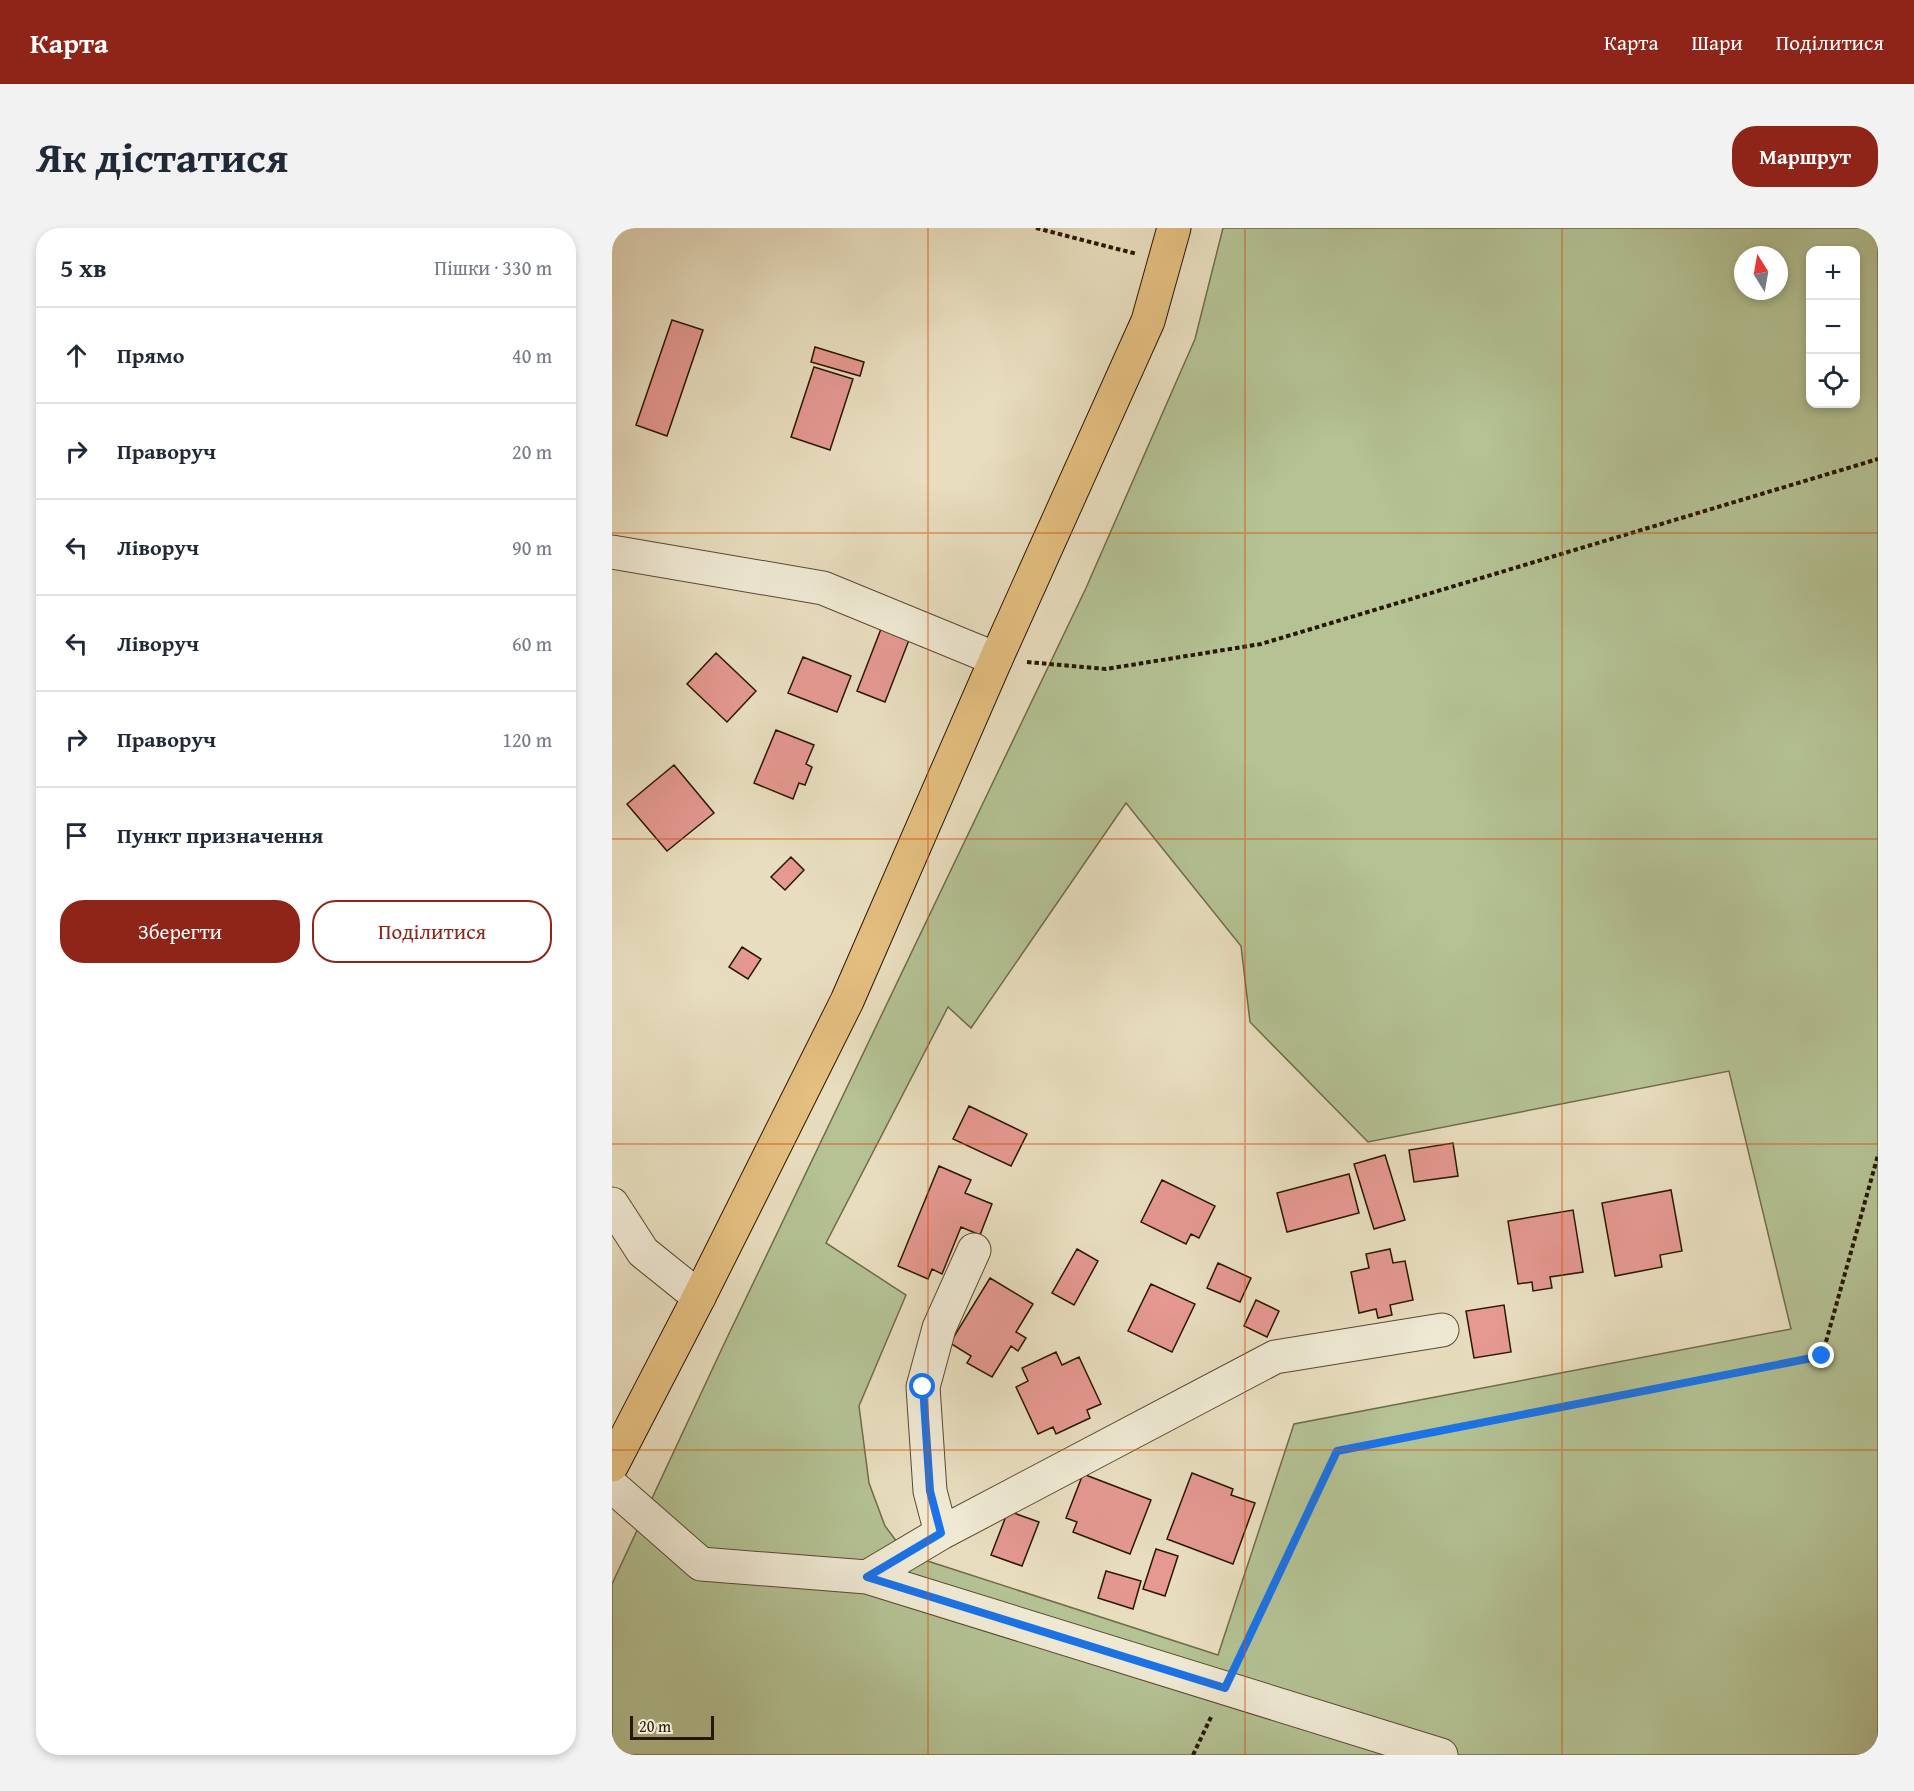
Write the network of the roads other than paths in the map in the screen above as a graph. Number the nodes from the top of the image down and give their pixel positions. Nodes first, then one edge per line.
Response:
1 (1174, 228) edge
2 (612, 552) edge
3 (996, 659) junction
4 (612, 1204) edge
5 (974, 1250) dead end
6 (699, 1297) junction
7 (1442, 1330) dead end
8 (612, 1465) edge
9 (612, 1486) edge
10 (941, 1533) junction
11 (867, 1577) junction
12 (1441, 1755) edge

1 - 3 main road
2 - 3 street
3 - 6 main road
4 - 6 street
5 - 10 street
6 - 8 main road
7 - 10 street
9 - 11 street
10 - 11 street
11 - 12 street

